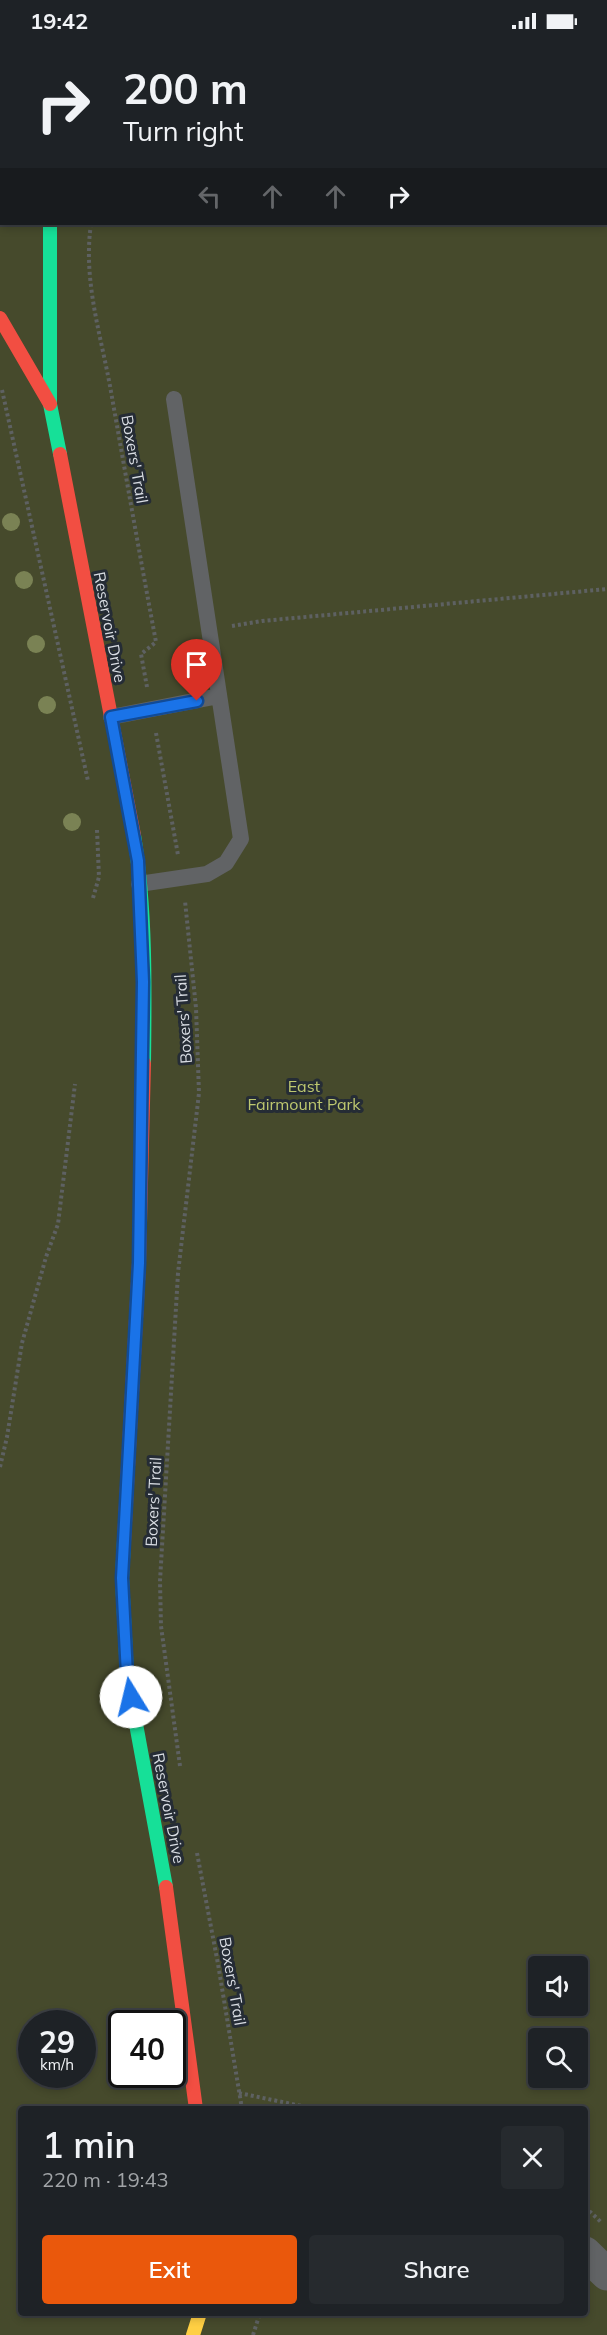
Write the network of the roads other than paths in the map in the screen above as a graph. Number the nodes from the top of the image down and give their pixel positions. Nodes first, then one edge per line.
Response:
1 (50, 225) edge
2 (0, 318) edge
3 (174, 399) dead end
4 (50, 404) junction
5 (219, 696) junction
6 (111, 717) junction
7 (139, 884) junction
8 (196, 2106) edge
9 (588, 2256) edge
10 (607, 2274) edge
11 (199, 2316) edge
12 (193, 2335) edge

1 - 4 street, Reservoir Drive
2 - 4 street, Reservoir Drive
3 - 5 lane
4 - 6 street, Reservoir Drive
5 - 6 lane
5 - 7 lane
6 - 7 street, Reservoir Drive
7 - 8 street, Reservoir Drive
9 - 10 street
11 - 12 street

